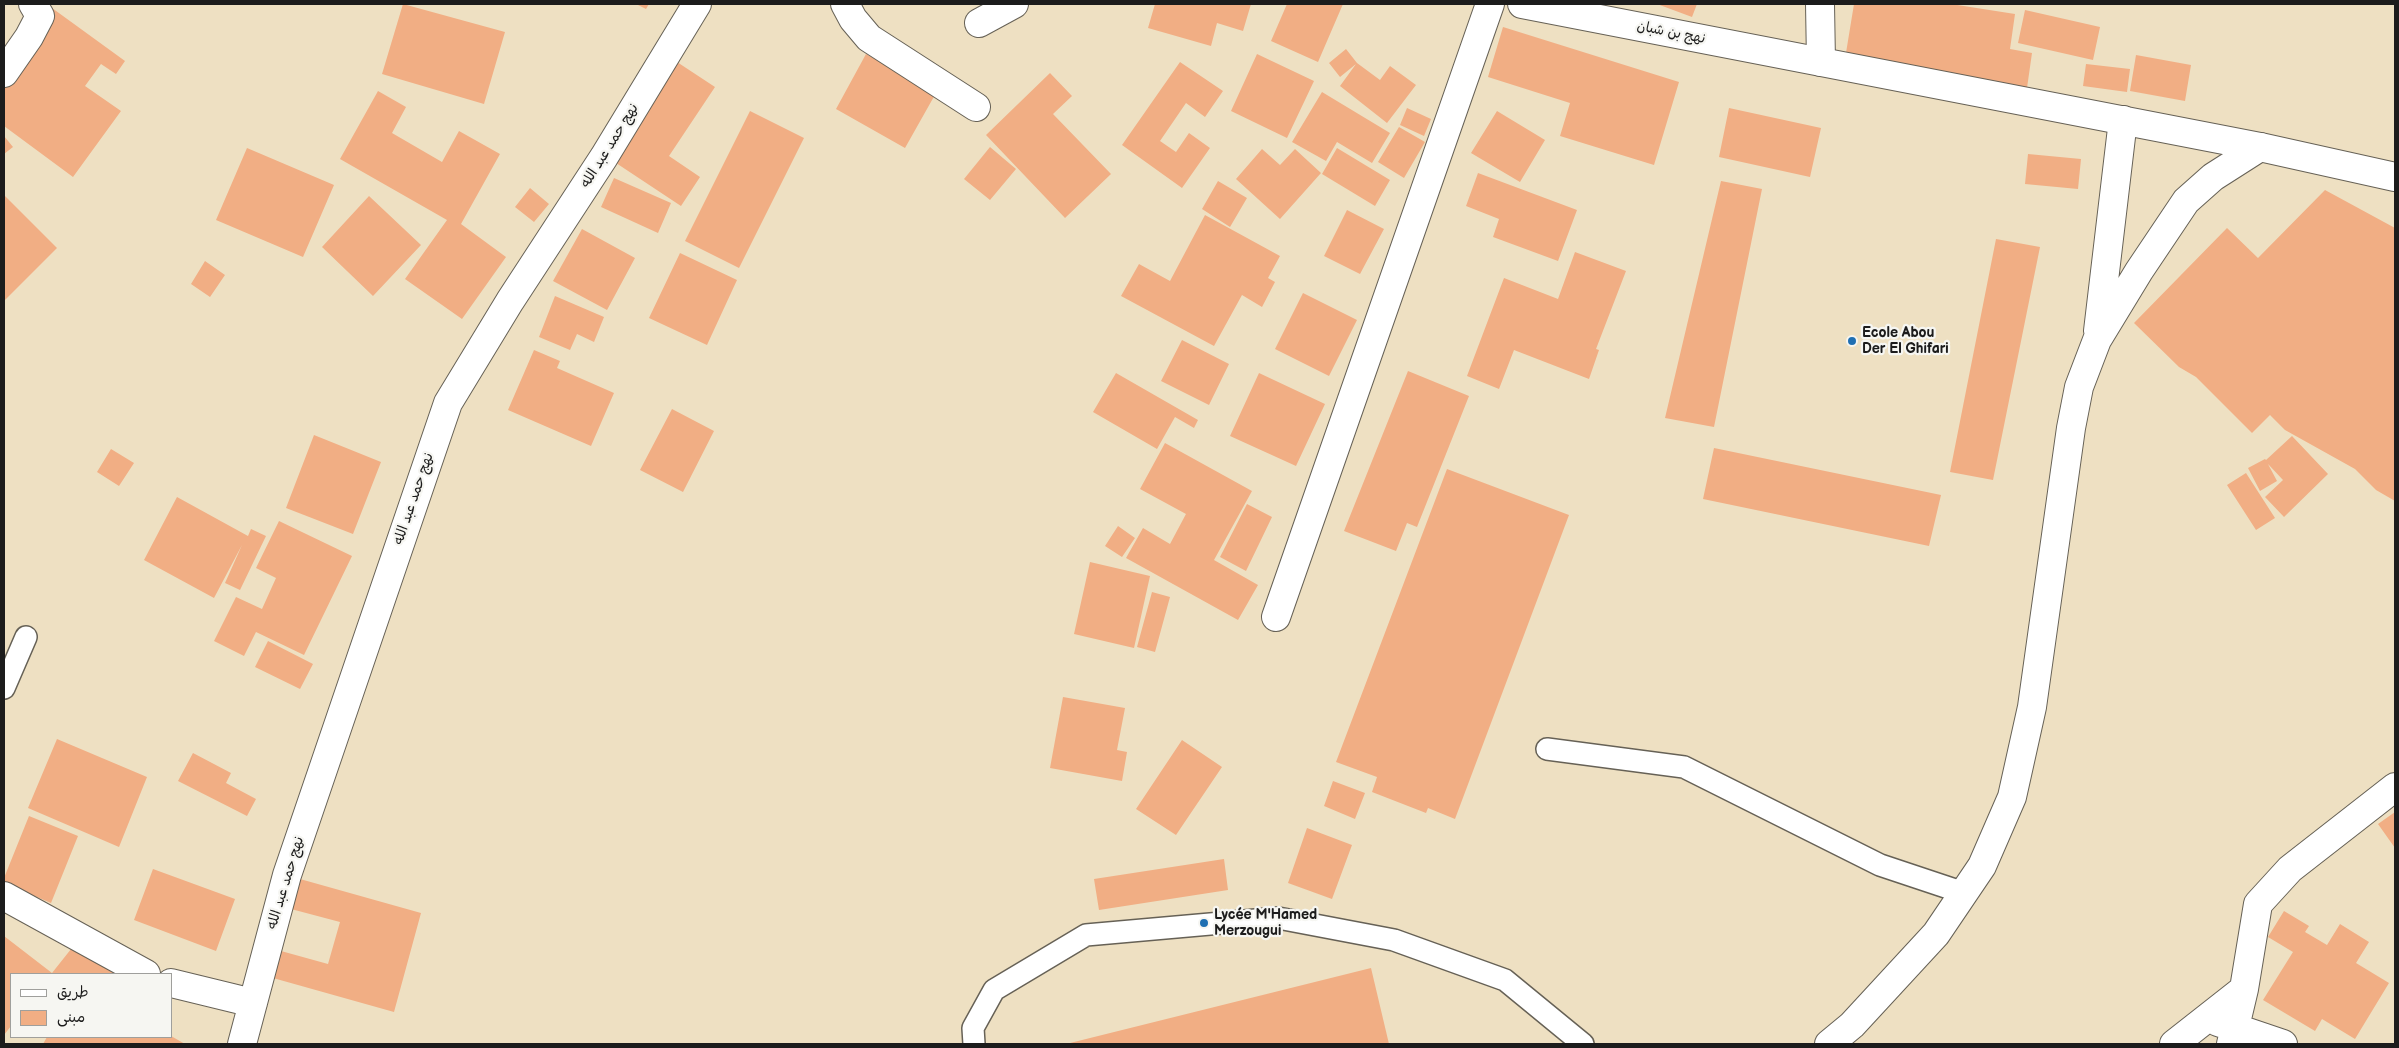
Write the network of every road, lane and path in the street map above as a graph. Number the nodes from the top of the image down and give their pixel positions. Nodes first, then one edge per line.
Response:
1 (33, 4) edge
2 (696, 4) edge
3 (845, 4) edge
4 (1014, 4) edge
5 (1490, 4) edge
6 (1522, 4) edge
7 (1820, 4) edge
8 (979, 23) dead end
9 (1821, 62) junction
10 (4, 73) edge
11 (976, 108) dead end
12 (2122, 120) junction
13 (2260, 147) junction
14 (2395, 177) edge
15 (2097, 340) junction
16 (1276, 617) dead end
17 (26, 637) dead end
18 (4, 688) edge
19 (1547, 749) dead end
20 (2395, 787) edge
21 (1964, 893) junction
22 (4, 896) edge
23 (144, 973) edge
24 (172, 983) edge
25 (2244, 989) junction
26 (253, 1003) junction
27 (2207, 1019) junction
28 (2233, 1036) edge
29 (242, 1044) edge
30 (974, 1044) edge
31 (1583, 1044) edge
32 (1829, 1044) edge
33 (2174, 1044) edge
34 (2283, 1044) edge

1 - 10 street
2 - 26 street, نهج حمد عبد الله
3 - 11 street
4 - 8 street
5 - 16 street
6 - 9 street, نهج بن شبان
7 - 9 street
9 - 12 street, نهج بن شبان
12 - 13 street, نهج بن شبان
12 - 15 street
13 - 14 street, نهج بن شبان
13 - 15 street
15 - 21 street
17 - 18 lane
19 - 21 lane
20 - 25 street
21 - 32 street
22 - 23 street
24 - 26 street
25 - 27 street
25 - 28 street
26 - 29 street, نهج حمد عبد الله
27 - 28 street
27 - 33 street
28 - 34 street
30 - 31 lane

